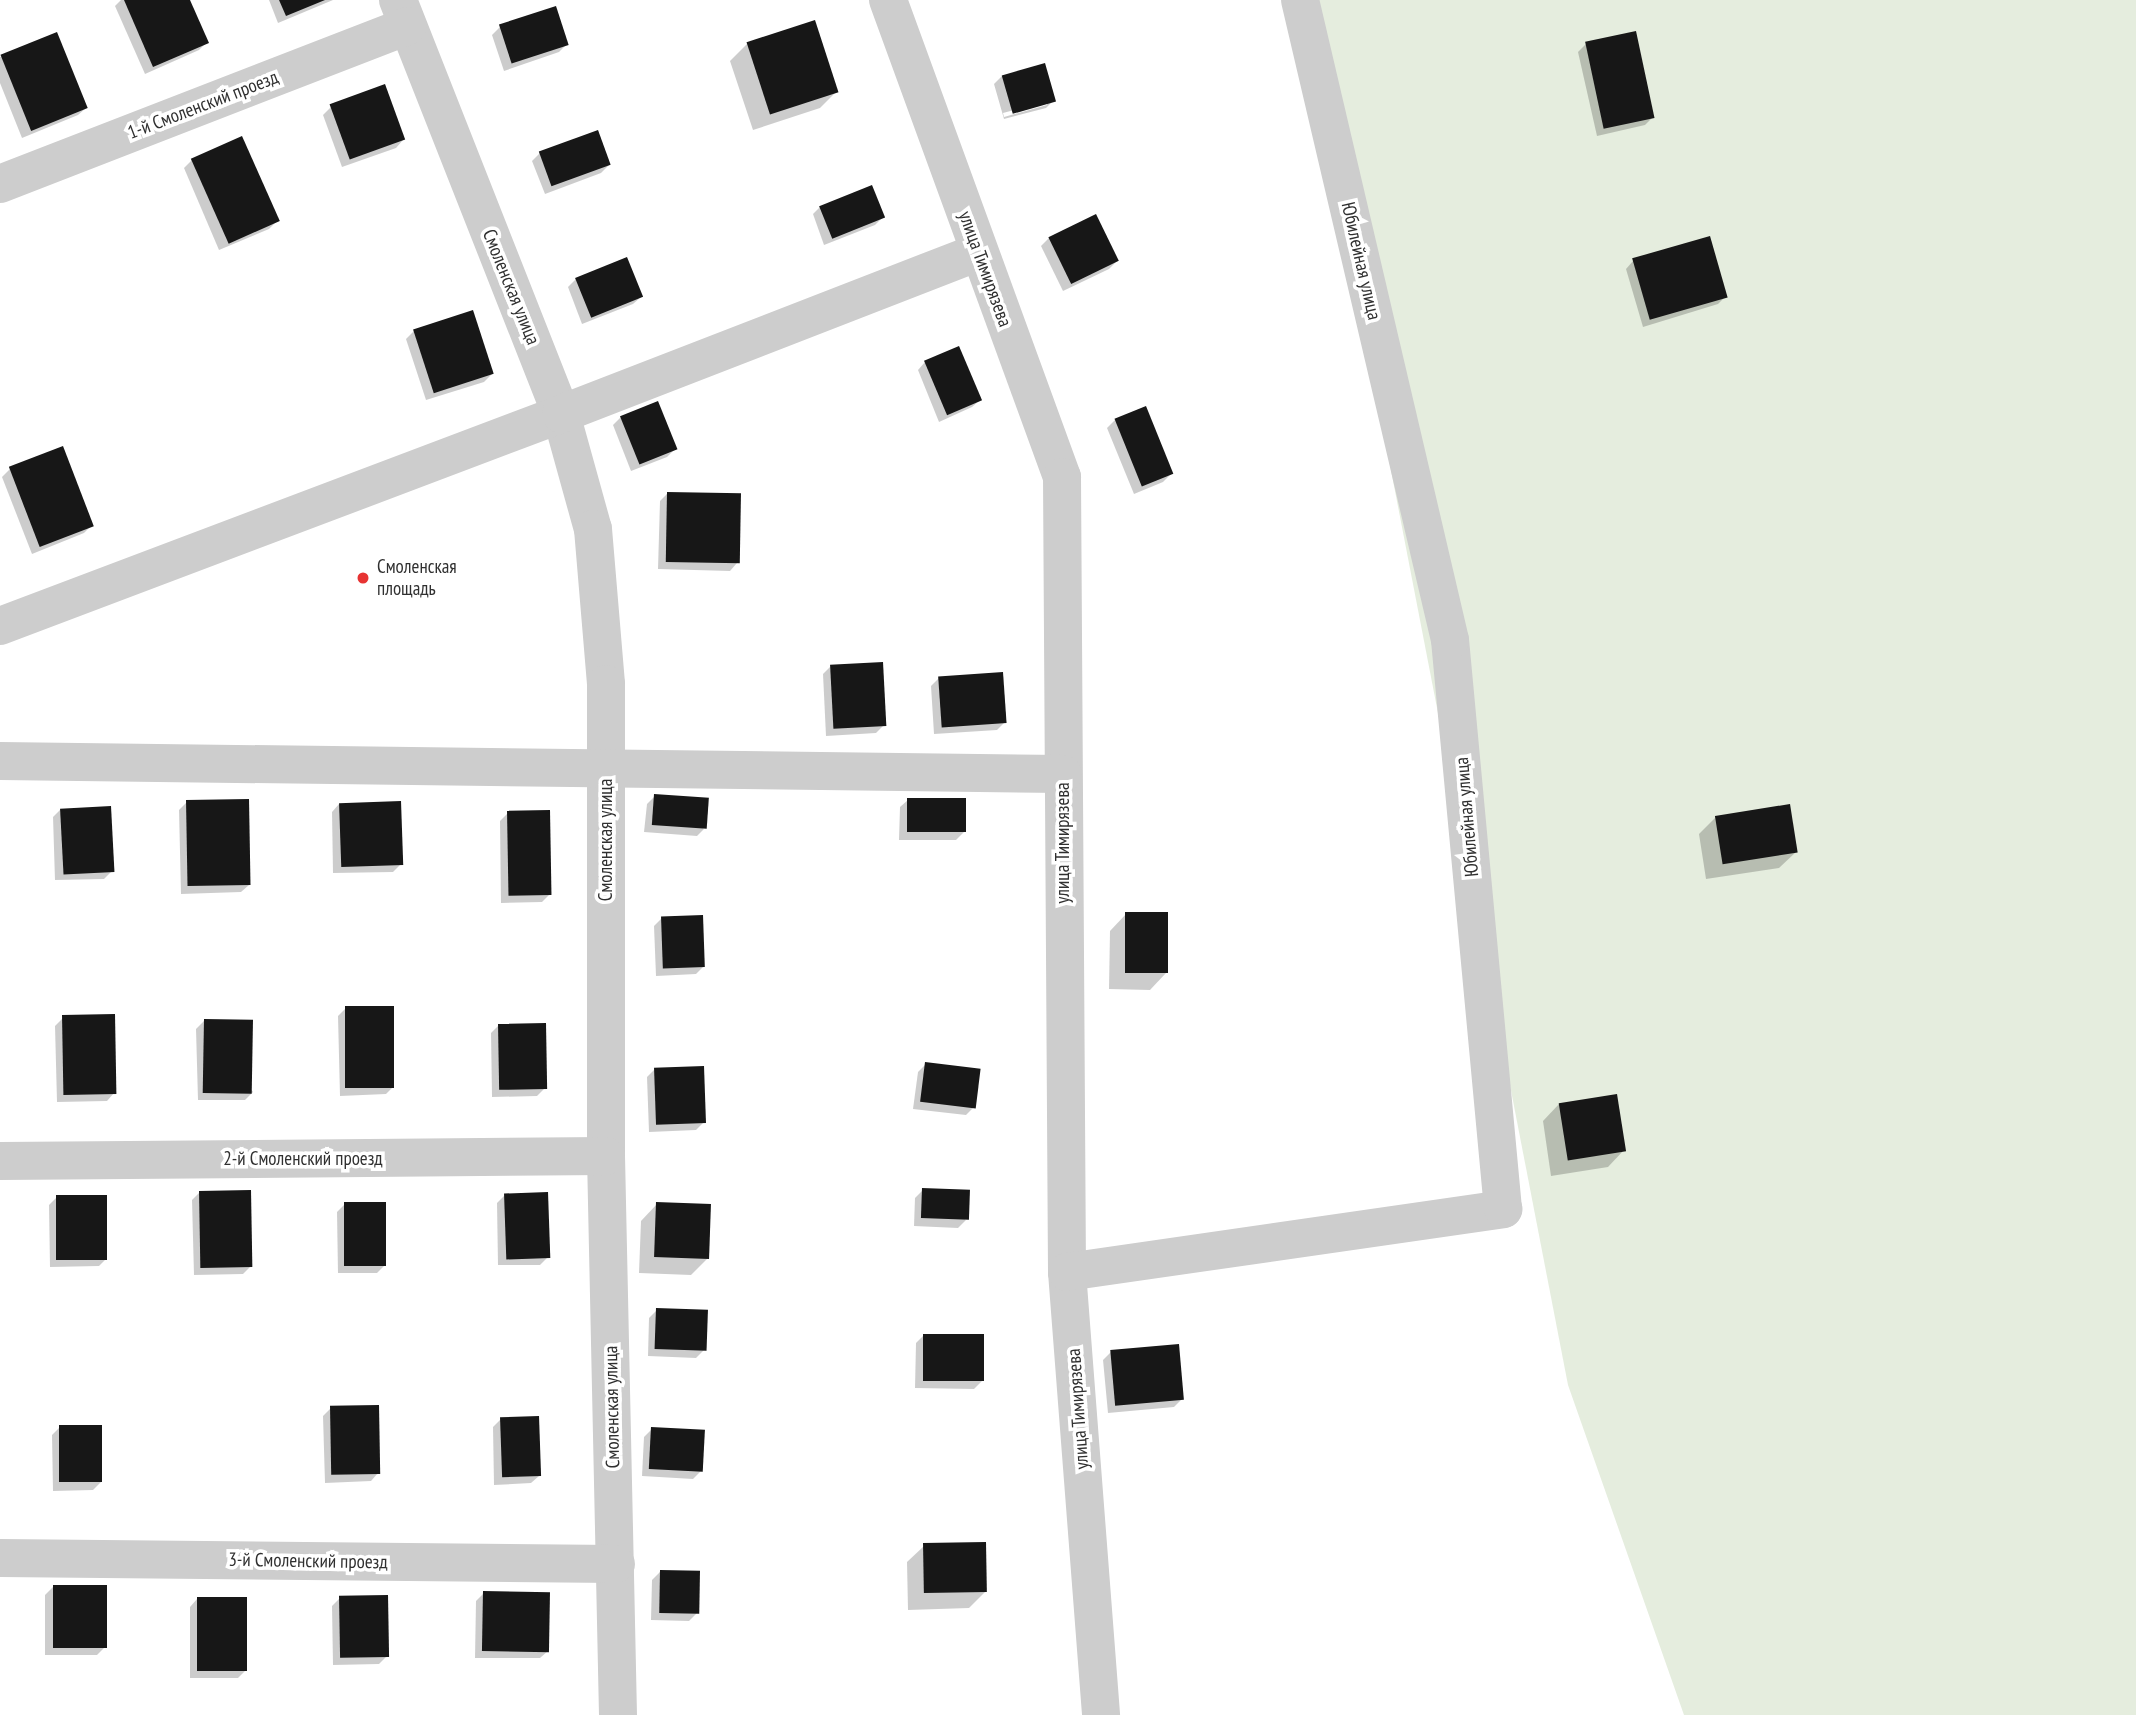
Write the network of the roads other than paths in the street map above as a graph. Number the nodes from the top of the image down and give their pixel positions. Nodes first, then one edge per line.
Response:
1 (888, 0) edge
2 (1300, 0) edge
3 (402, 13) edge
4 (0, 184) edge
5 (978, 251) junction
6 (561, 414) junction
7 (0, 626) edge
8 (0, 761) edge
9 (606, 769) junction
10 (1063, 774) junction
11 (606, 1156) junction
12 (0, 1161) edge
13 (1067, 1272) junction
14 (0, 1558) edge
15 (616, 1564) junction
16 (618, 1715) edge
17 (1101, 1715) edge

1 - 5 street, улица Тимирязева
2 - 13 street, Юбилейная улица
3 - 4 street, 1-й Смоленский проезд
3 - 6 street, Смоленская улица
5 - 6 street
5 - 10 street, улица Тимирязева
6 - 7 street
6 - 9 street, Смоленская улица
8 - 9 street
9 - 10 street
9 - 11 street, Смоленская улица
10 - 13 street, улица Тимирязева
11 - 12 street, 2-й Смоленский проезд
11 - 15 street, Смоленская улица
13 - 17 street, улица Тимирязева
14 - 15 street, 3-й Смоленский проезд
15 - 16 street, Смоленская улица

